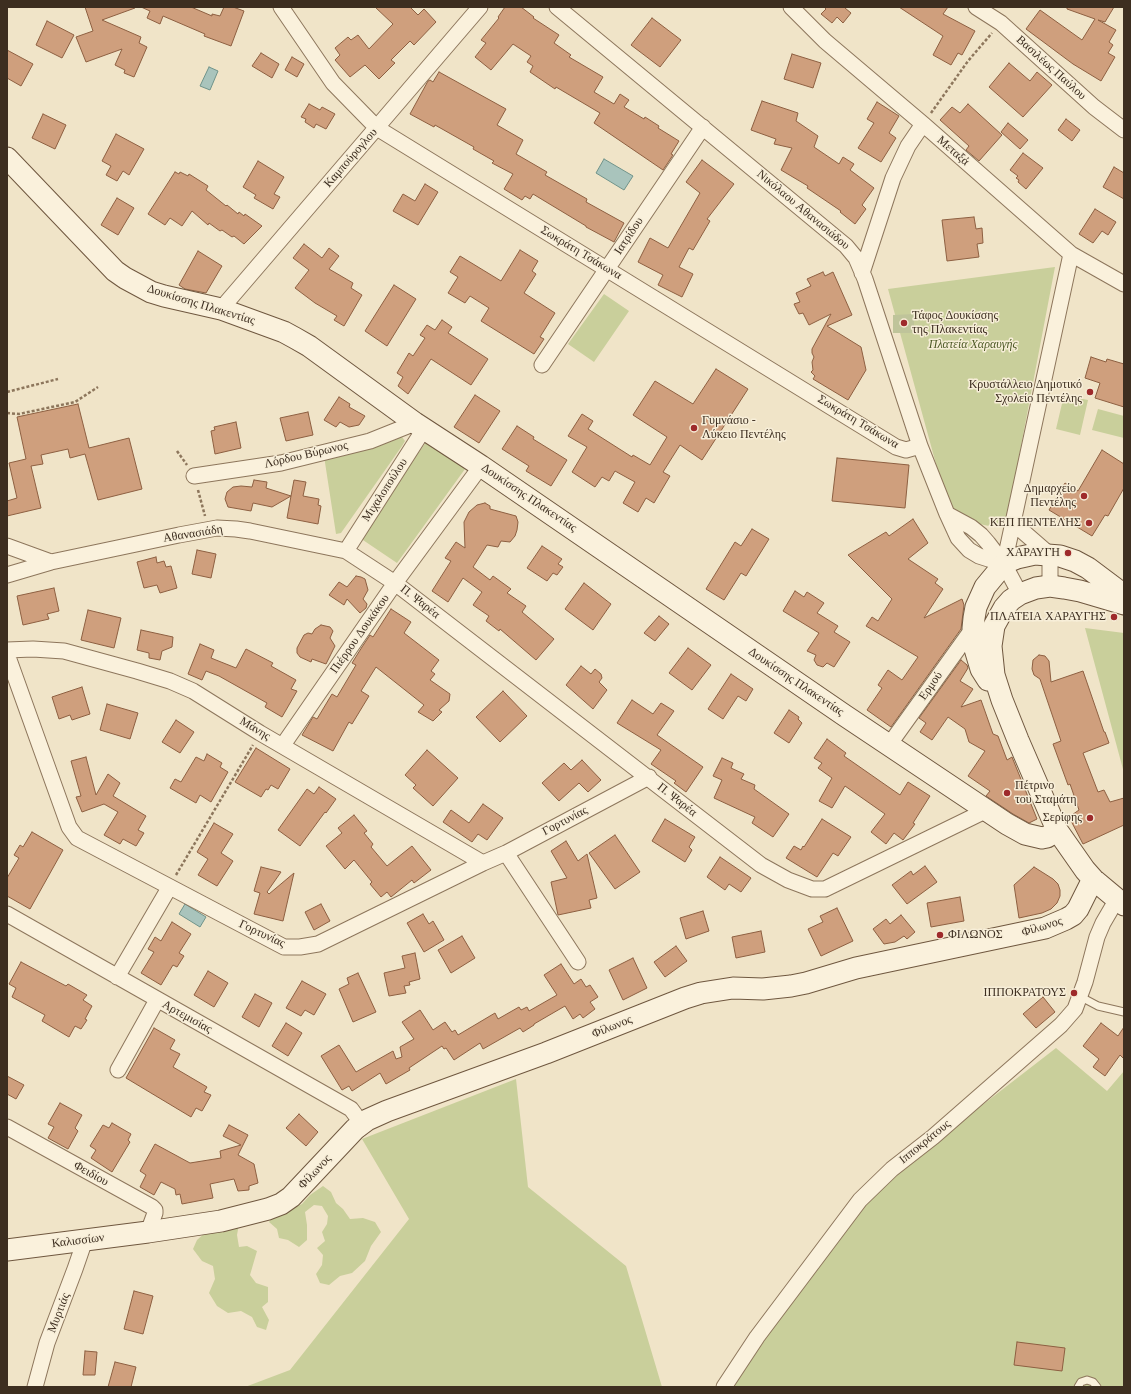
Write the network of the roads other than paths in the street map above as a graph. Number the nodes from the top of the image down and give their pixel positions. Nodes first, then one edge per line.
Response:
1 (281, 7) edge
2 (480, 7) edge
3 (557, 7) edge
4 (791, 7) edge
5 (976, 7) edge
6 (923, 124) junction
7 (703, 126) junction
8 (377, 128) junction
9 (1124, 130) edge
10 (7, 158) edge
11 (1071, 254) junction
12 (607, 268) junction
13 (862, 273) junction
14 (1124, 284) edge
15 (221, 309) junction
16 (542, 365) dead end
17 (420, 426) junction
18 (920, 446) junction
19 (482, 466) junction
20 (194, 476) road end
21 (1012, 522) junction
22 (7, 546) edge
23 (346, 551) junction
24 (1050, 555) junction
25 (51, 562) junction
26 (1004, 564) junction
27 (7, 575) edge
28 (395, 583) junction
29 (1050, 586) junction
30 (1020, 594) junction
31 (1124, 595) edge
32 (1124, 604) edge
33 (973, 628) junction
34 (7, 650) edge
35 (7, 654) edge
36 (1002, 700) junction
37 (283, 745) junction
38 (889, 745) junction
39 (649, 778) junction
40 (987, 810) junction
41 (1057, 830) junction
42 (506, 853) junction
43 (483, 862) junction
44 (1093, 879) junction
45 (169, 888) junction
46 (1120, 902) edge
47 (7, 914) edge
48 (578, 962) dead end
49 (117, 977) junction
50 (1081, 997) junction
51 (157, 1000) junction
52 (1124, 1012) edge
53 (118, 1070) dead end
54 (362, 1124) junction
55 (7, 1127) edge
56 (148, 1232) junction
57 (85, 1240) junction
58 (7, 1250) edge
59 (35, 1387) edge
60 (724, 1387) edge
61 (1078, 1387) edge
62 (1097, 1387) edge

1 - 8 street, Σωκράτη Τσάκωνα
2 - 8 street, Καμπούρογλου
3 - 7 street, Νικόλαου Αθανασιάδου
4 - 6 street, Μεταξά
5 - 9 street, Βασιλέως Παύλου
6 - 11 street, Μεταξά
6 - 13 street
7 - 12 street, Ιατρίδου
7 - 13 street, Νικόλαου Αθανασιάδου
8 - 12 street, Σωκράτη Τσάκωνα
8 - 15 street, Καμπούρογλου
10 - 15 main road, Δουκίσσης Πλακεντίας
11 - 14 street, Μεταξά
11 - 21 street
12 - 16 street, Ιατρίδου
12 - 18 street, Σωκράτη Τσάκωνα
13 - 18 street, Νικόλαου Αθανασιάδου
15 - 17 main road, Δουκίσσης Πλακεντίας
17 - 19 main road, Δουκίσσης Πλακεντίας
17 - 20 street, Λόρδου Βύρωνος
17 - 23 street, Μιχαλοπούλου
18 - 26 street, Νικόλαου Αθανασιάδου
19 - 28 street, Πιέρρου Δουκάκου
19 - 38 main road, Δουκίσσης Πλακεντίας
21 - 24 street
21 - 26 street
22 - 25 street
23 - 25 street, Αθανασιάδη
23 - 28 street, Αθανασιάδη
24 - 26 main road
24 - 29 street
24 - 31 main road
25 - 27 street, Αθανασιάδη
26 - 30 street
26 - 33 main road
28 - 37 street, Πιέρρου Δουκάκου
28 - 39 street, Π. Ψαρέα
29 - 30 main road
29 - 32 main road
30 - 36 main road
33 - 36 main road
33 - 38 street, Ερμού
34 - 37 street, Μάνης
35 - 45 street, Γορτυνίας
36 - 41 main road
37 - 43 street, Μάνης
38 - 40 main road, Δουκίσσης Πλακεντίας
39 - 40 street, Π. Ψαρέα
39 - 42 street, Γορτυνίας
40 - 41 main road, Δουκίσσης Πλακεντίας
41 - 44 main road
42 - 43 street, Γορτυνίας
42 - 48 street
43 - 45 street, Γορτυνίας
44 - 46 main road
44 - 54 main road, Φίλωνος
45 - 49 street
46 - 50 street, Ιπποκράτους
47 - 49 street, Αρτεμισίας
49 - 51 street, Αρτεμισίας
50 - 52 lane
50 - 60 street, Ιπποκράτους
51 - 53 street
51 - 54 street, Αρτεμισίας
54 - 56 main road, Φίλωνος
55 - 56 street, Φειδίου
56 - 57 main road, Καλισσίων
57 - 58 main road, Καλισσίων
57 - 59 street, Μυρτιάς
61 - 62 lane

